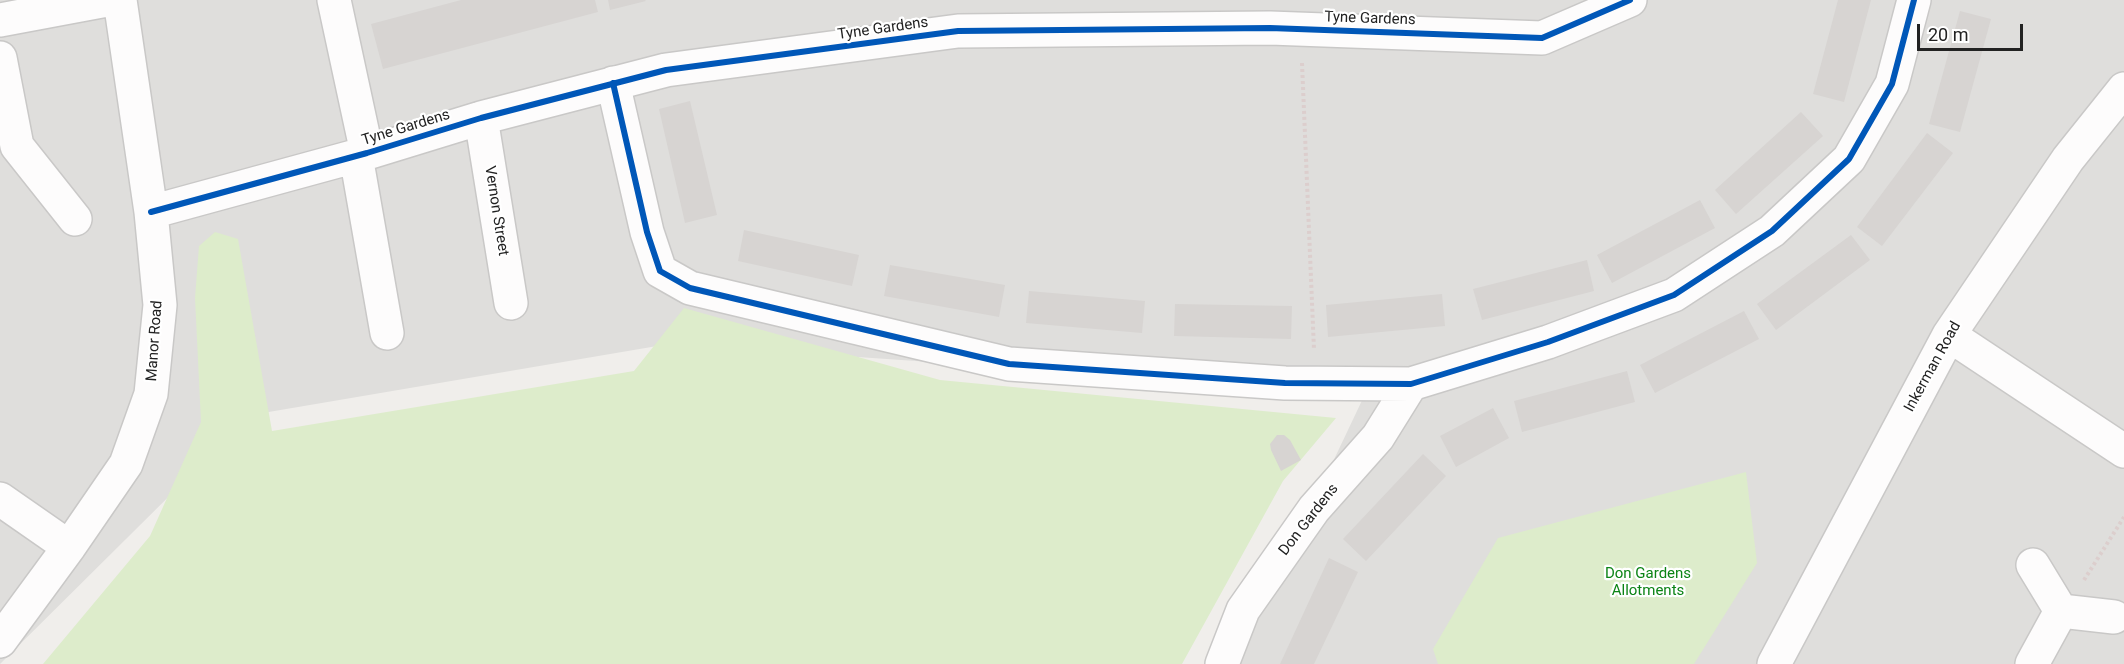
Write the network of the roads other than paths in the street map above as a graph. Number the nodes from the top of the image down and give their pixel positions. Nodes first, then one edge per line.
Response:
1 (106, 0) edge
2 (120, 0) edge
3 (334, 0) edge
4 (1630, 0) edge
5 (1914, 0) edge
6 (0, 20) edge
7 (0, 58) edge
8 (613, 83) junction
9 (2124, 89) edge
10 (481, 118) junction
11 (362, 154) junction
12 (151, 212) junction
13 (75, 219) dead end
14 (511, 303) dead end
15 (387, 333) dead end
16 (1949, 335) junction
17 (1411, 384) junction
18 (2124, 451) edge
19 (0, 499) edge
20 (69, 547) junction
21 (2033, 565) dead end
22 (2061, 610) junction
23 (2114, 617) dead end
24 (0, 641) edge
25 (1222, 664) edge
26 (1774, 664) edge
27 (2032, 664) edge

1 - 6 street
2 - 12 street, Manor Road
3 - 11 street
4 - 8 street, Tyne Gardens
5 - 17 street
7 - 13 street
8 - 10 street, Tyne Gardens
8 - 17 street
9 - 16 street, Inkerman Road
10 - 11 street, Tyne Gardens
10 - 14 street, Vernon Street
11 - 12 street, Tyne Gardens
11 - 15 street
12 - 20 street, Manor Road
16 - 18 street
16 - 26 street, Inkerman Road
17 - 25 street, Don Gardens
19 - 20 street
20 - 24 street, Manor Road
21 - 22 street
22 - 23 street
22 - 27 street

